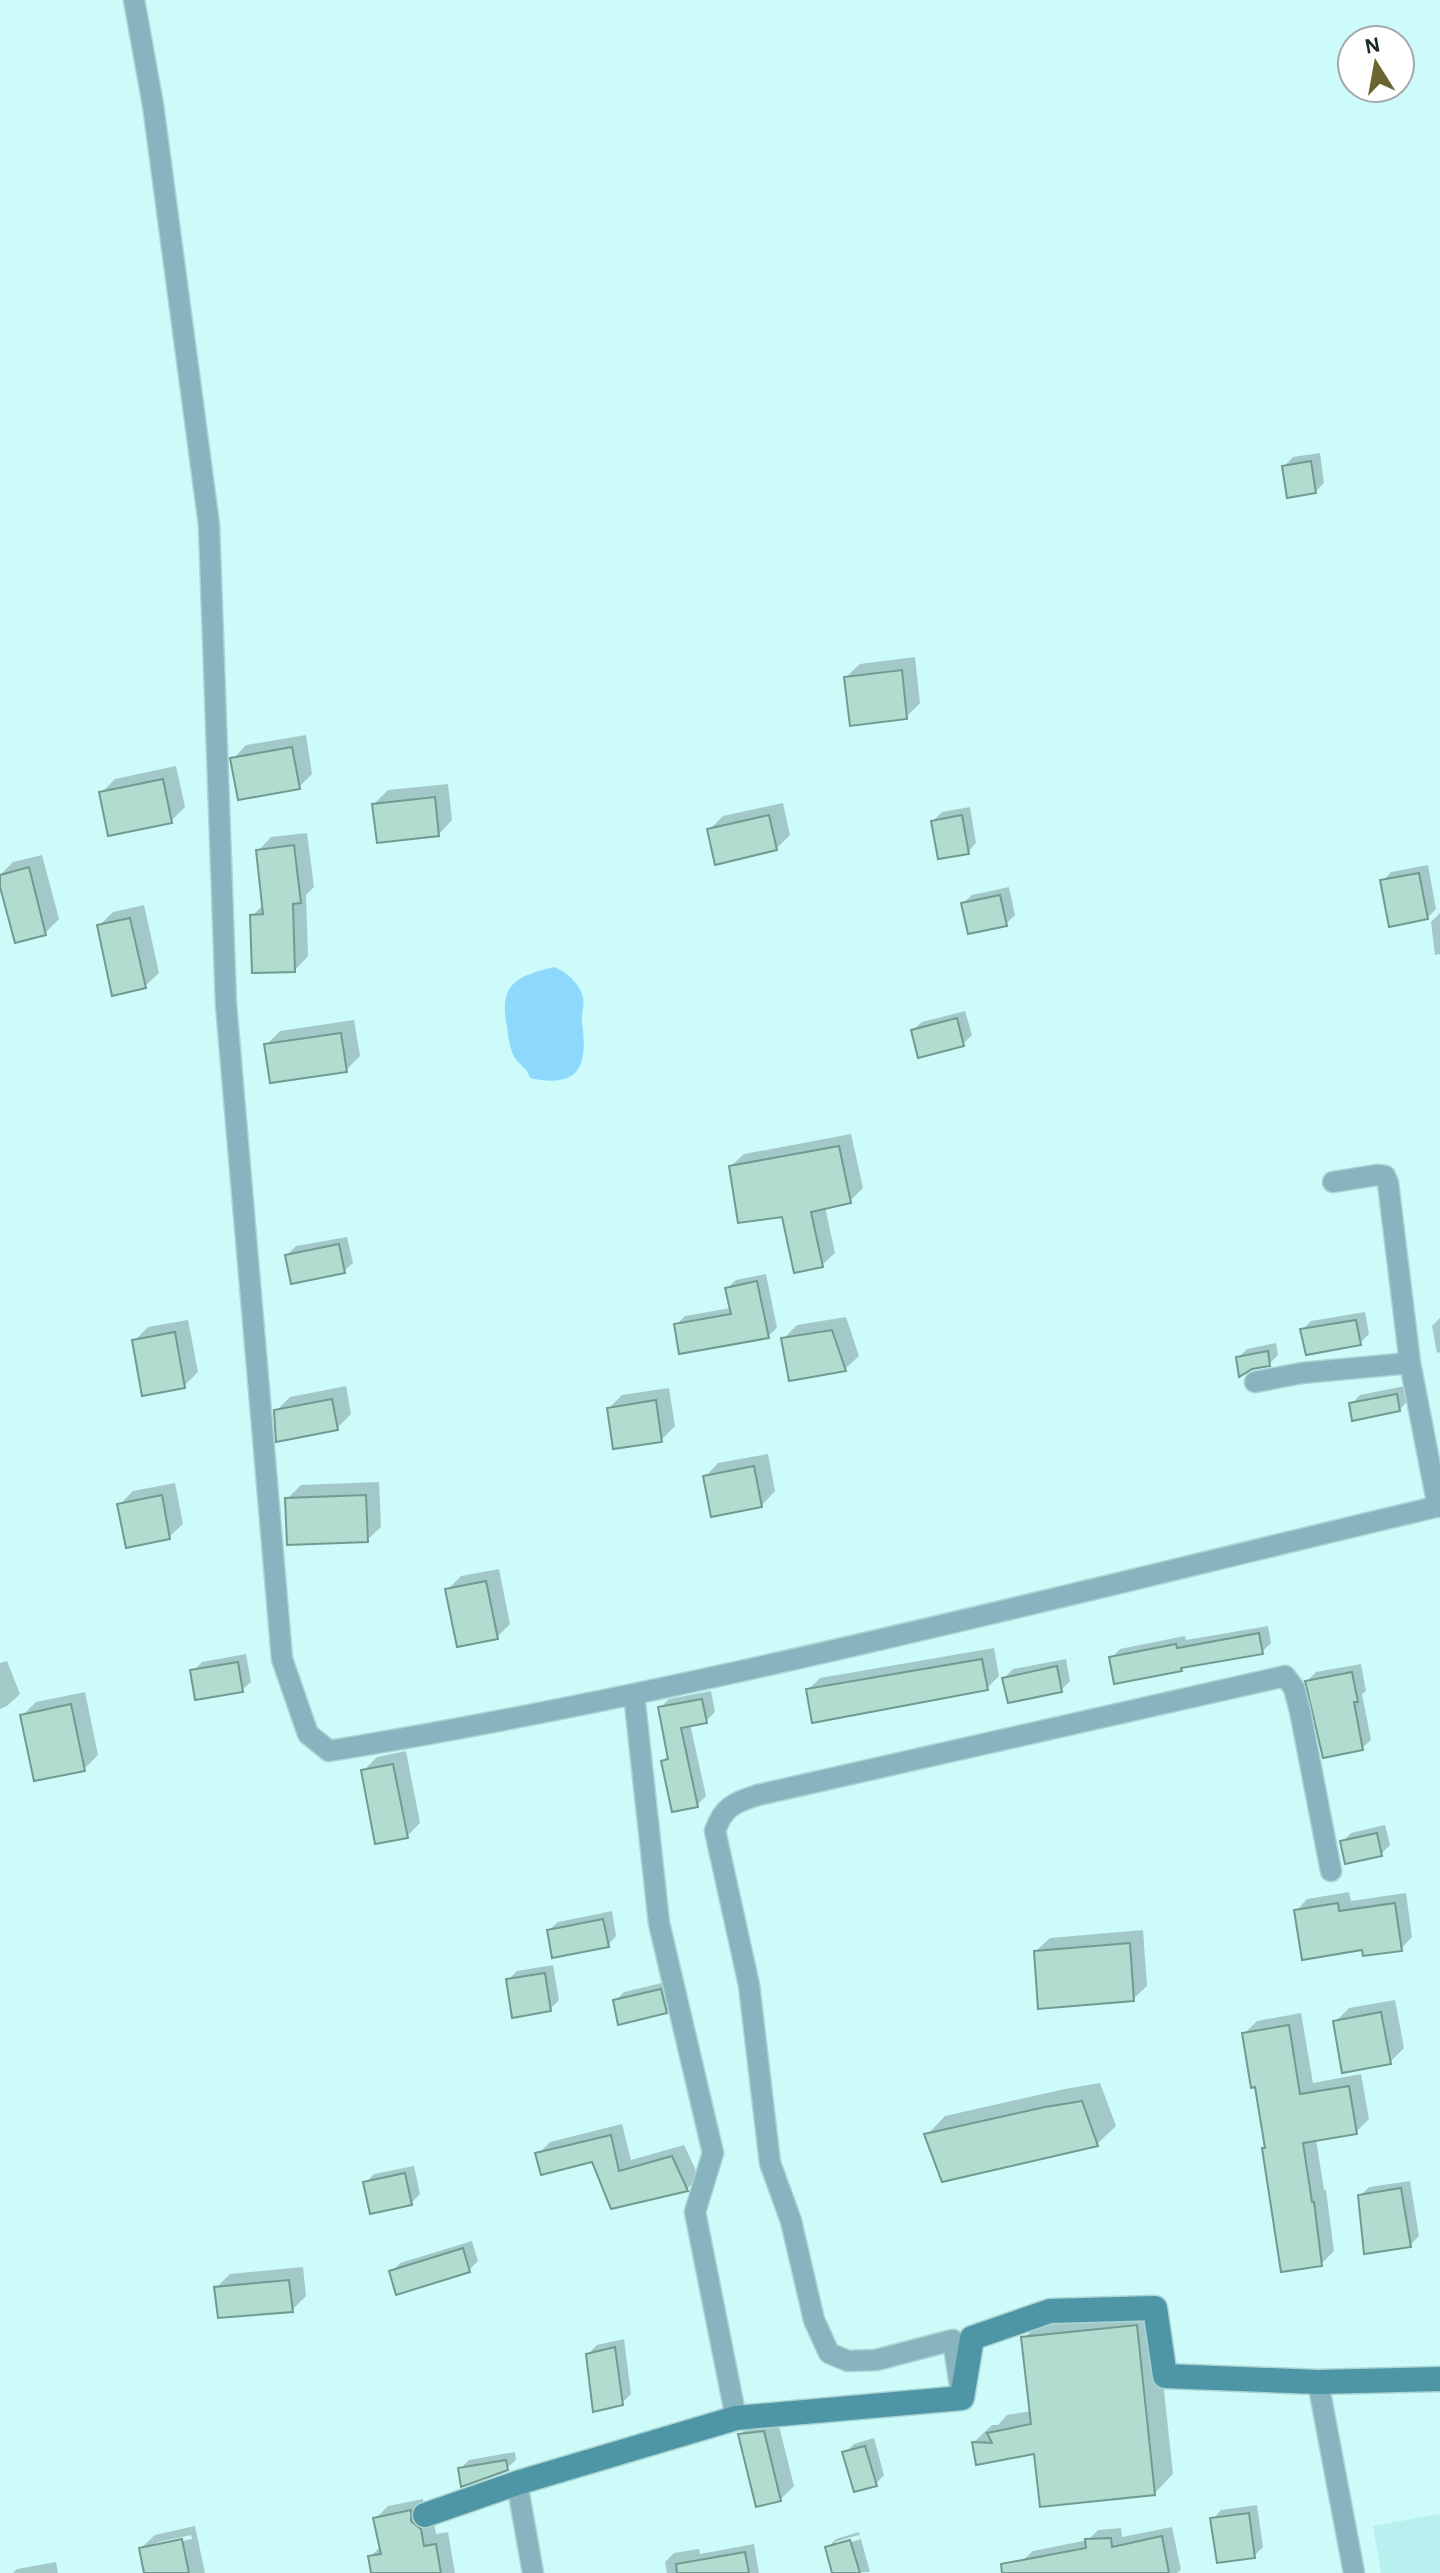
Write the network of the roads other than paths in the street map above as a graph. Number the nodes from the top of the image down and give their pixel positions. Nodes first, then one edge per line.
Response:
1 (134, 0) edge
2 (1333, 1182) dead end
3 (1410, 1363) junction
4 (1255, 1382) dead end
5 (1439, 1507) edge
6 (634, 1694) junction
7 (1331, 1871) dead end
8 (1440, 2379) edge
9 (1318, 2382) junction
10 (962, 2398) junction
11 (736, 2418) junction
12 (517, 2483) junction
13 (425, 2515) dead end
14 (533, 2573) edge
15 (1354, 2573) edge

1 - 6 street
2 - 3 street
3 - 4 street
3 - 5 street
5 - 6 street
6 - 11 street
7 - 10 street
8 - 9 street
9 - 10 street
9 - 15 street
10 - 11 street
11 - 12 street
12 - 13 street
12 - 14 street

